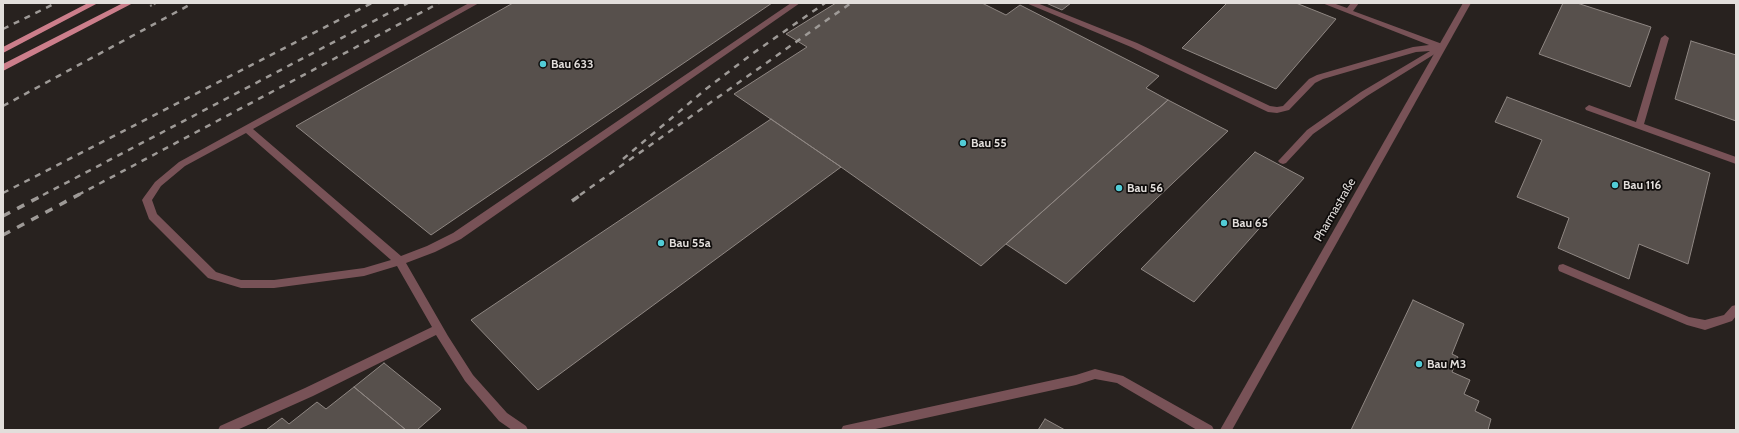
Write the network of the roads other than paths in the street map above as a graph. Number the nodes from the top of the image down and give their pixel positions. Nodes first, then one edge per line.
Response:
1 (94, 3) edge
2 (129, 3) edge
3 (475, 3) edge
4 (796, 3) edge
5 (1030, 3) edge
6 (1326, 3) edge
7 (1355, 3) edge
8 (1467, 3) edge
9 (1349, 11) junction
10 (1665, 38) dead end
11 (1442, 47) junction
12 (3, 50) edge
13 (3, 68) edge
14 (1589, 108) dead end
15 (1639, 126) junction
16 (248, 129) junction
17 (1282, 160) dead end
18 (1736, 161) edge
19 (400, 261) junction
20 (1563, 268) dead end
21 (1736, 309) edge
22 (438, 329) junction
23 (224, 430) edge
24 (522, 430) edge
25 (847, 430) edge
26 (1208, 430) edge
27 (1226, 430) edge

1 - 12 main road
2 - 13 main road
3 - 16 street
4 - 19 street
5 - 11 street
6 - 9 street
7 - 9 street
8 - 11 street, Pharmastraße
9 - 11 street
10 - 15 street
11 - 17 street
11 - 27 street, Pharmastraße
14 - 15 street
15 - 18 street
16 - 19 street
16 - 19 street
19 - 22 street
20 - 21 street
22 - 23 street
22 - 24 street
25 - 26 street

